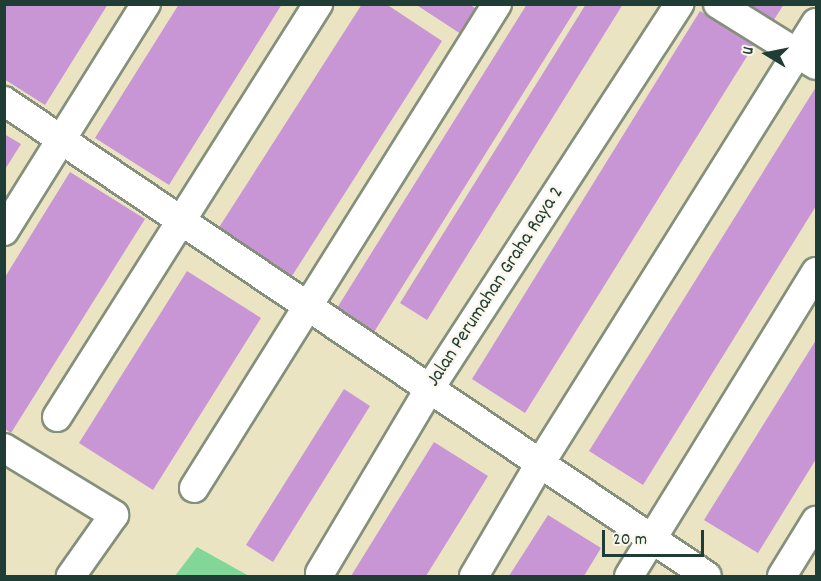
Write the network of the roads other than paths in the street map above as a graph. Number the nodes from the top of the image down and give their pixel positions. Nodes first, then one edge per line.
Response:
1 (146, 4) edge
2 (318, 4) edge
3 (497, 4) edge
4 (679, 4) edge
5 (718, 4) edge
6 (816, 23) edge
7 (807, 60) edge
8 (4, 101) edge
9 (62, 142) junction
10 (183, 222) junction
11 (4, 231) edge
12 (816, 272) edge
13 (307, 308) junction
14 (430, 388) junction
15 (57, 417) dead end
16 (4, 448) edge
17 (541, 462) junction
18 (194, 488) dead end
19 (816, 520) edge
20 (652, 538) junction
21 (320, 573) dead end
22 (71, 576) edge
23 (474, 576) edge
24 (629, 576) edge
25 (707, 576) edge
26 (782, 576) edge

1 - 9 street
2 - 10 street
3 - 13 street
4 - 14 street, Jalan Perumahan Graha Raya 2
5 - 7 street
6 - 7 street
7 - 17 street
8 - 9 street
9 - 10 street
9 - 11 street
10 - 13 street
10 - 15 street
12 - 20 street
13 - 14 street
13 - 18 street
14 - 17 street
14 - 21 street, Jalan Perumahan Graha Raya 2
16 - 22 street
17 - 20 street
17 - 23 street
19 - 26 street
20 - 24 street
20 - 25 street

